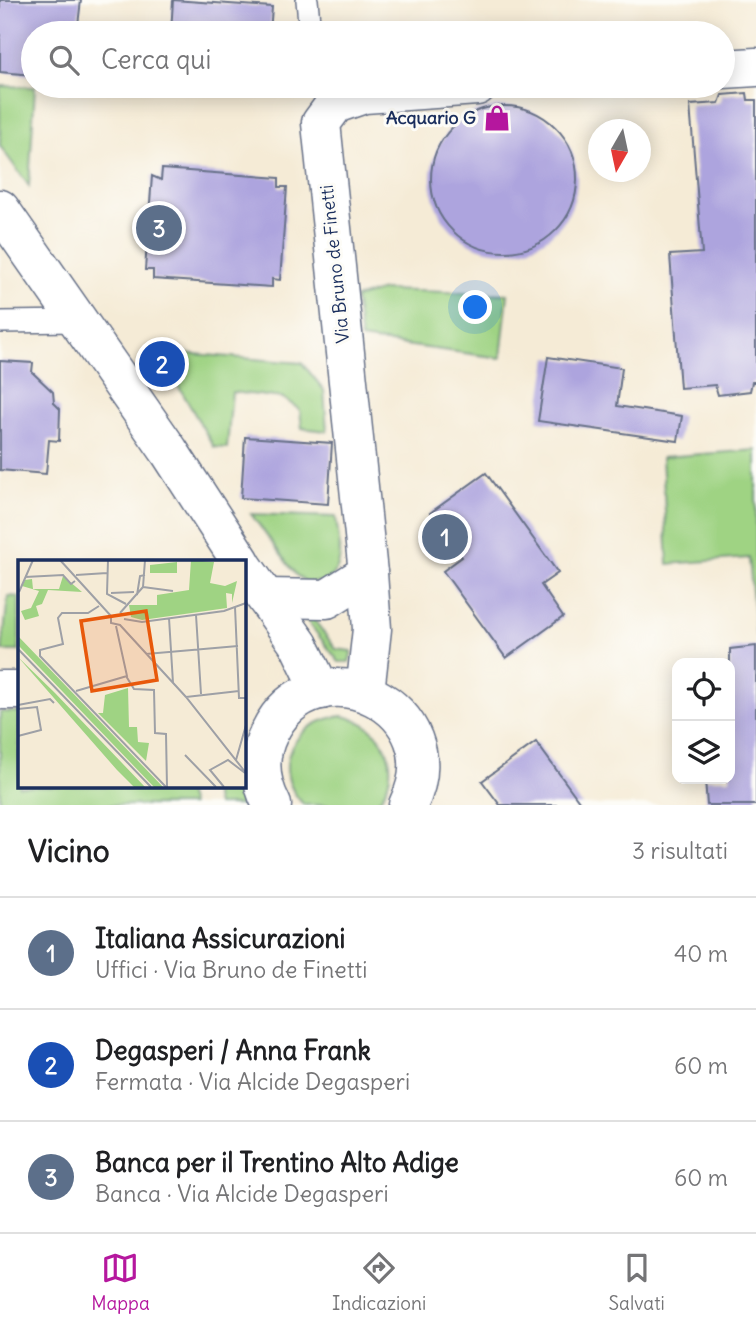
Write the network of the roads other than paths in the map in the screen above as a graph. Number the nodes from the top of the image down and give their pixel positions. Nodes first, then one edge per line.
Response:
1 (307, 0) edge
2 (309, 21) edge
3 (756, 67) edge
4 (735, 68) edge
5 (327, 98) edge
6 (0, 209) edge
7 (77, 321) junction
8 (0, 322) edge
9 (239, 560) edge
10 (245, 568) edge
11 (368, 573) junction
12 (266, 598) junction
13 (0, 690) edge
14 (18, 690) edge
15 (321, 690) junction
16 (365, 692) junction
17 (252, 756) edge
18 (272, 805) edge
19 (408, 805) edge

1 - 2 lane
3 - 4 street
5 - 11 street, Via Bruno de Finetti
6 - 7 street
7 - 8 lane
7 - 9 street
10 - 12 street
11 - 12 street
11 - 16 street, Via Bruno de Finetti
12 - 15 street
13 - 14 street
15 - 16 street
15 - 17 street
16 - 19 street
17 - 18 street

